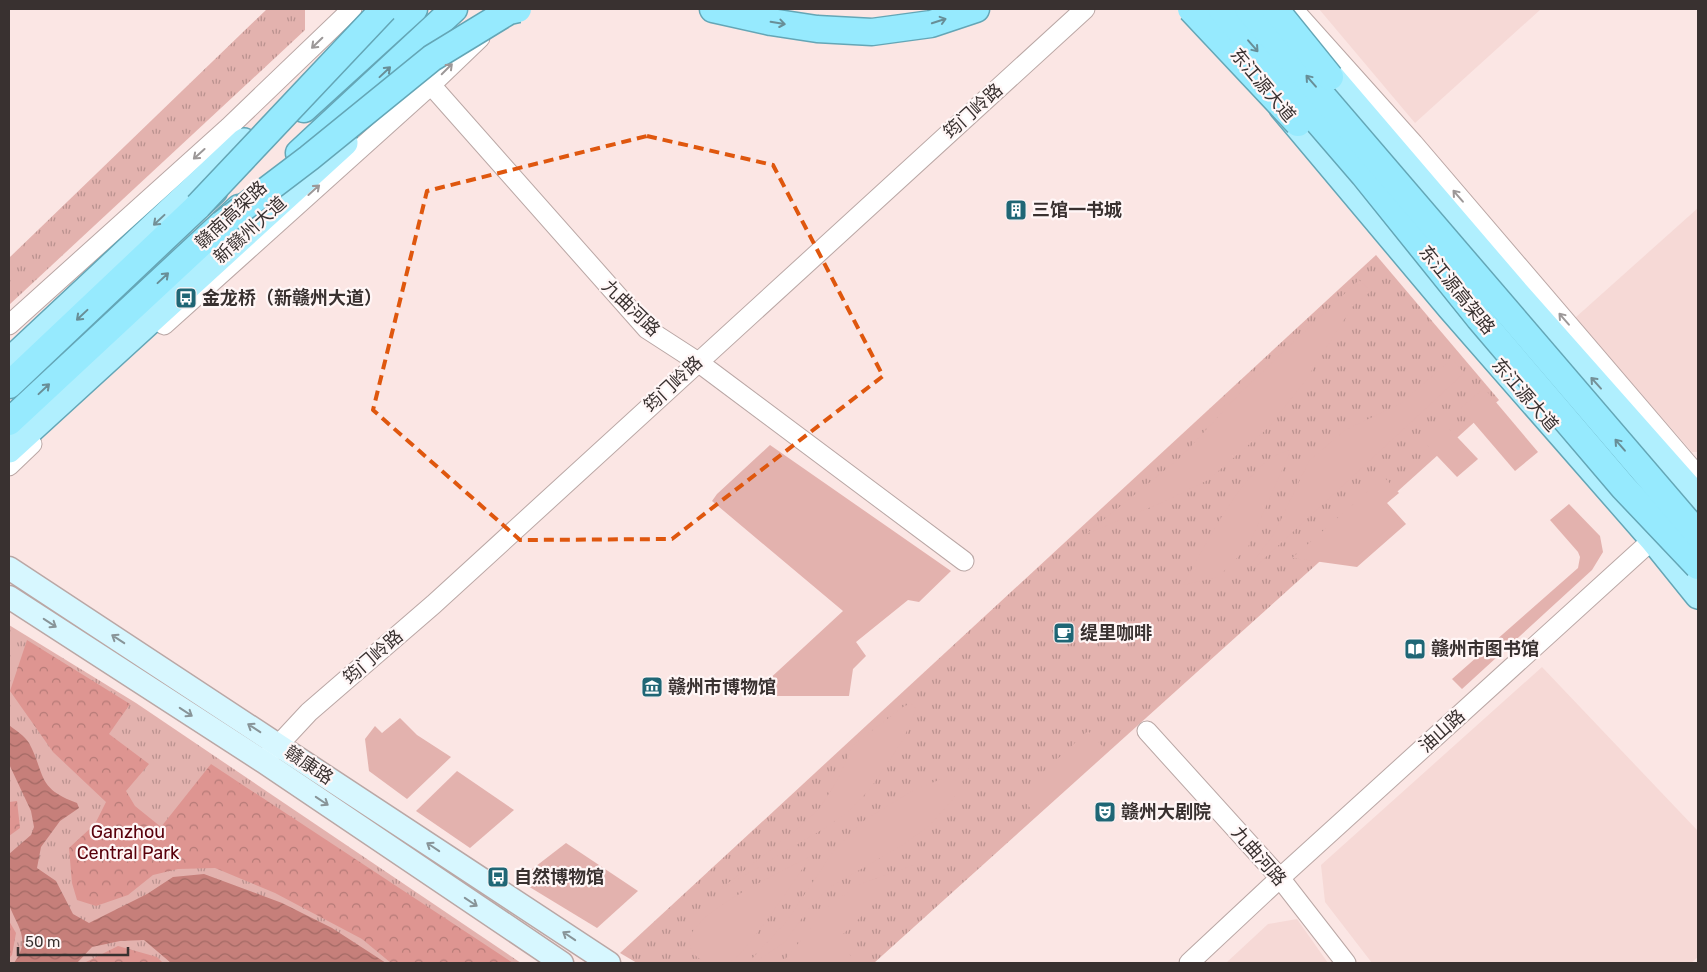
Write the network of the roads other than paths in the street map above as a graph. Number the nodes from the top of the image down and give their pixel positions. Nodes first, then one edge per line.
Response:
1 (352, 9) edge
2 (386, 9) edge
3 (414, 9) edge
4 (454, 9) edge
5 (490, 9) edge
6 (509, 9) edge
7 (518, 9) edge
8 (713, 9) edge
9 (976, 9) edge
10 (1085, 9) edge
11 (1180, 9) edge
12 (1190, 9) edge
13 (1198, 9) edge
14 (1221, 9) edge
15 (1248, 9) edge
16 (1273, 9) edge
17 (1293, 9) edge
18 (431, 85) junction
19 (198, 206) junction
20 (222, 224) junction
21 (1490, 312) junction
22 (9, 325) edge
23 (9, 361) edge
24 (698, 362) junction
25 (9, 385) edge
26 (9, 422) edge
27 (9, 450) edge
28 (9, 466) edge
29 (1640, 467) junction
30 (1698, 476) edge
31 (1624, 488) junction
32 (1698, 498) edge
33 (1698, 502) edge
34 (1698, 526) edge
35 (1698, 534) edge
36 (1648, 543) junction
37 (964, 562) dead end
38 (1698, 566) edge
39 (9, 568) edge
40 (1698, 577) edge
41 (1698, 596) edge
42 (9, 597) edge
43 (1698, 610) edge
44 (1147, 731) dead end
45 (278, 744) junction
46 (264, 762) junction
47 (1280, 878) junction
48 (562, 963) edge
49 (609, 963) edge
50 (1189, 963) edge
51 (1346, 963) edge

1 -> 22 street
2 - 19 highway, bridge
2 -> 23 main road
3 - 19 highway, 赣南高架路, bridge
20 -> 4 highway, 赣南高架路, bridge
5 - 27 main road, 新赣州大道
18 -> 6 street
7 - 20 highway, bridge
8 -> 9 highway
10 - 24 street, 筠门岭路
11 - 36 street
12 - 21 highway, bridge
13 - 36 main road, 东江源大道
14 -> 21 highway, 东江源高架路, bridge
21 -> 15 highway, 东江源高架路, bridge
16 - 21 highway, bridge
32 -> 16 main road
30 -> 17 street
18 - 24 street, 九曲河路
28 -> 18 street
19 -> 25 highway, 赣南高架路
26 -> 20 highway, 赣南高架路
29 -> 21 highway, 东江源高架路, bridge
21 - 31 highway, 东江源高架路, bridge
24 - 37 street, 九曲河路
24 - 45 street, 筠门岭路
29 - 34 highway, bridge
29 - 35 highway, 东江源高架路, bridge
31 - 38 highway, 东江源高架路, bridge
31 - 40 highway, bridge
33 - 36 street, 油山路
36 - 41 main road, 东江源大道
36 - 43 street
36 - 47 street, 油山路
45 -> 39 main road, 赣康路
42 -> 46 main road, 赣康路
44 - 47 street, 九曲河路
45 - 46 street, 筠门岭路
49 -> 45 main road, 赣康路
46 -> 48 main road, 赣康路
47 - 50 street, 油山路
47 - 51 street, 九曲河路

